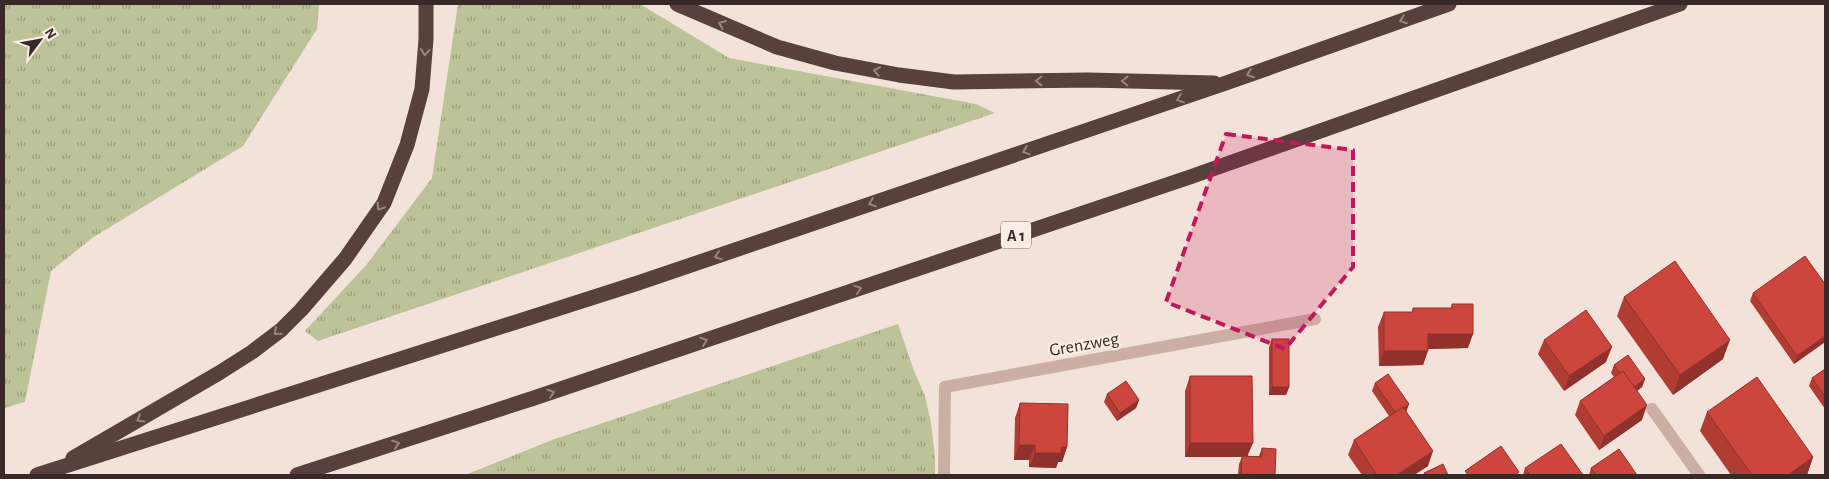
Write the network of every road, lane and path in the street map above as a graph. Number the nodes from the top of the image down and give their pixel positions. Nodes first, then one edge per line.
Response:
1 (426, 4) edge
2 (677, 4) edge
3 (1449, 4) edge
4 (1680, 4) edge
5 (1226, 83) junction
6 (1315, 319) dead end
7 (1652, 409) dead end
8 (42, 474) edge
9 (297, 475) edge
10 (944, 475) edge
11 (1699, 475) edge

1 -> 8 highway
5 -> 2 highway
3 -> 5 highway
9 -> 4 highway, A 1
5 -> 8 highway
6 - 10 street, Grenzweg
7 - 11 street

